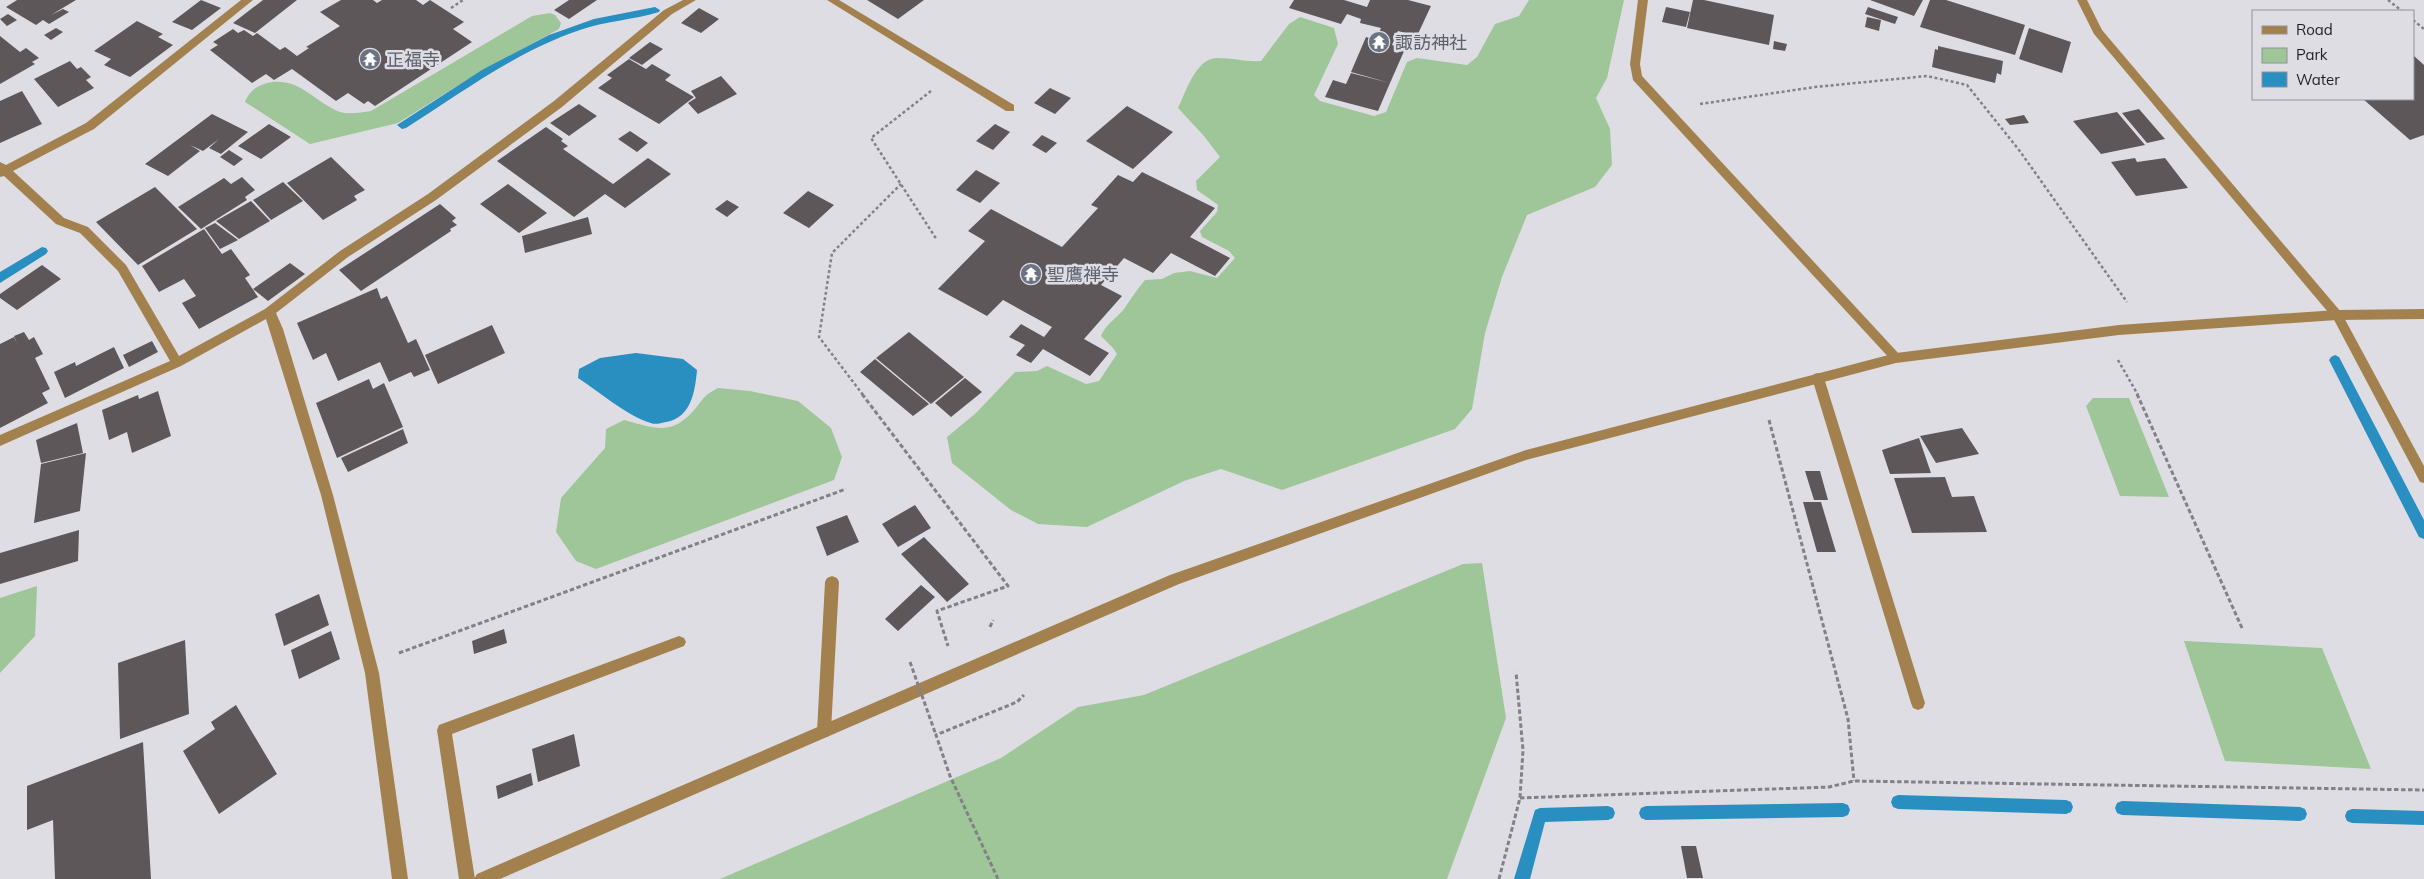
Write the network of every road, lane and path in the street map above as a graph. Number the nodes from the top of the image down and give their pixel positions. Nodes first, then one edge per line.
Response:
1 (248, 0) edge
2 (463, 0) edge
3 (691, 0) edge
4 (832, 0) edge
5 (1643, 0) edge
6 (2082, 0) edge
7 (2388, 0) edge
8 (451, 8) dead end
9 (2401, 10) edge
10 (2414, 21) edge
11 (2424, 29) edge
12 (952, 73) junction
13 (1010, 108) dead end
14 (1669, 113) junction
15 (1, 170) edge
16 (901, 184) junction
17 (937, 240) dead end
18 (269, 312) junction
19 (2424, 314) edge
20 (2337, 315) junction
21 (2143, 328) junction
22 (2100, 332) junction
23 (1896, 358) junction
24 (177, 363) junction
25 (1818, 378) junction
26 (1754, 395) junction
27 (0, 441) edge
28 (2424, 478) edge
29 (846, 489) dead end
30 (832, 582) dead end
31 (2242, 628) dead end
32 (679, 642) dead end
33 (948, 646) dead end
34 (910, 662) dead end
35 (369, 664) junction
36 (1516, 672) dead end
37 (1024, 695) dead end
38 (1918, 703) dead end
39 (824, 732) junction
40 (936, 735) junction
41 (1854, 781) junction
42 (2424, 790) edge
43 (1520, 798) junction
44 (400, 879) edge
45 (466, 879) edge
46 (482, 879) edge
47 (998, 879) edge
48 (1499, 879) edge

1 - 15 street
2 - 8 path
3 - 18 street
4 - 12 street
5 - 14 street
6 - 20 street
7 - 9 path
10 - 11 path
12 - 13 street
12 - 16 path
14 - 21 path
14 - 23 street
15 - 24 street
16 - 17 path
16 - 33 path
18 - 24 street
18 - 35 street
19 - 20 street
20 - 21 street
20 - 28 street
21 - 22 street
22 - 23 street
22 - 31 path
23 - 25 street
24 - 27 street
25 - 26 street
25 - 38 street
26 - 39 street
26 - 41 path
29 - 35 path
30 - 39 street
32 - 45 street
34 - 40 path, bridge
35 - 44 street
36 - 43 path
37 - 40 path
39 - 46 street
40 - 47 path
41 - 42 path
41 - 43 path
43 - 48 path

